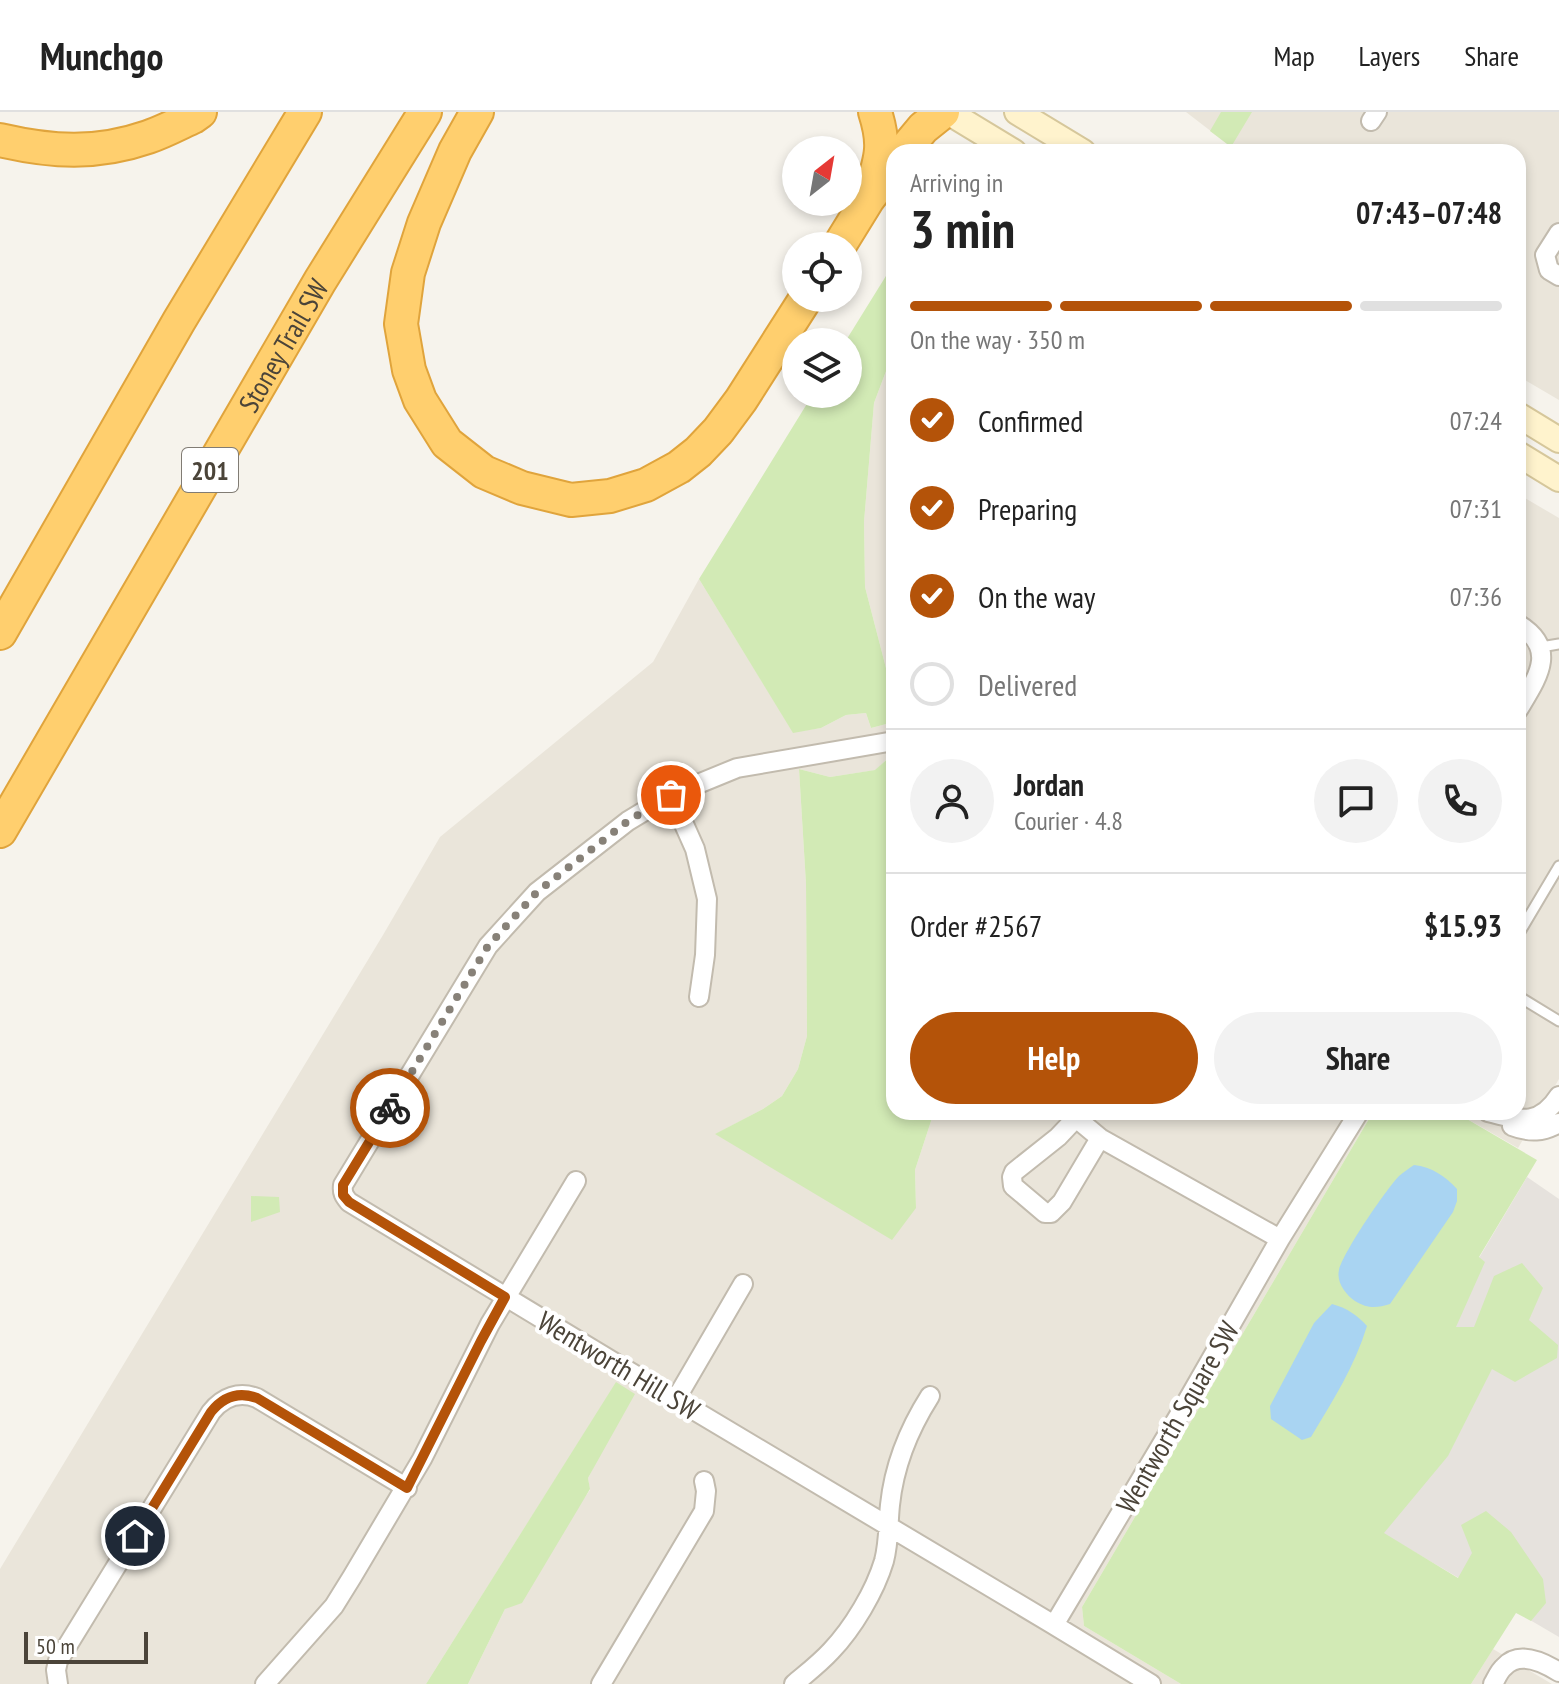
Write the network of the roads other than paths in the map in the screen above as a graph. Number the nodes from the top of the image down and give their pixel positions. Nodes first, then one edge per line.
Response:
1 (200, 112) edge
2 (305, 112) edge
3 (425, 112) edge
4 (477, 112) edge
5 (875, 112) edge
6 (945, 112) edge
7 (1017, 112) edge
8 (0, 140) edge
9 (910, 144) edge
10 (1000, 144) edge
11 (1070, 144) edge
12 (886, 175) edge
13 (868, 199) junction
14 (848, 232) edge
15 (1559, 233) edge
16 (1559, 276) edge
17 (797, 312) edge
18 (1526, 420) edge
19 (1559, 440) edge
20 (1526, 459) edge
21 (1559, 479) edge
22 (1526, 629) edge
23 (0, 633) edge
24 (1550, 646) edge
25 (1526, 697) edge
26 (886, 742) edge
27 (671, 795) junction
28 (0, 831) edge
29 (1559, 866) edge
30 (1526, 922) edge
31 (699, 997) dead end
32 (1526, 1001) edge
33 (1559, 1021) edge
34 (1559, 1096) edge
35 (1070, 1120) edge
36 (1080, 1120) edge
37 (1354, 1120) edge
38 (1502, 1120) edge
39 (1559, 1123) edge
40 (1534, 1125) junction
41 (1100, 1138) junction
42 (576, 1181) dead end
43 (1280, 1239) junction
44 (743, 1284) dead end
45 (505, 1297) junction
46 (930, 1396) dead end
47 (676, 1399) junction
48 (704, 1481) dead end
49 (407, 1488) junction
50 (889, 1527) junction
51 (1054, 1625) junction
52 (1559, 1672) edge
53 (58, 1684) edge
54 (265, 1684) edge
55 (601, 1684) edge
56 (794, 1684) edge
57 (1151, 1684) edge
58 (1493, 1684) edge

1 - 8 highway
2 - 23 highway
3 - 28 highway, Stoney Trail SW / 201
4 - 17 highway
5 - 13 highway
6 - 9 highway
6 - 10 main road
7 - 11 main road
12 - 13 highway
13 - 14 highway
15 - 16 street
18 - 19 main road
20 - 21 main road
22 - 24 street
24 - 25 street
26 - 27 street, Wentworth Hill SW
27 - 31 street
27 - 45 street, Wentworth Hill SW
29 - 30 lane
32 - 33 lane
34 - 40 street
35 - 41 street
36 - 41 street
37 - 43 street, Wentworth Square SW
38 - 40 street
39 - 40 street
41 - 43 street
42 - 45 street
43 - 51 street, Wentworth Square SW
44 - 47 street
45 - 47 street, Wentworth Hill SW
45 - 49 street
46 - 50 street
47 - 50 street, Wentworth Hill SW
48 - 55 street
49 - 53 street
49 - 54 street
50 - 51 street, Wentworth Hill SW
50 - 56 street
51 - 57 street
52 - 58 street

